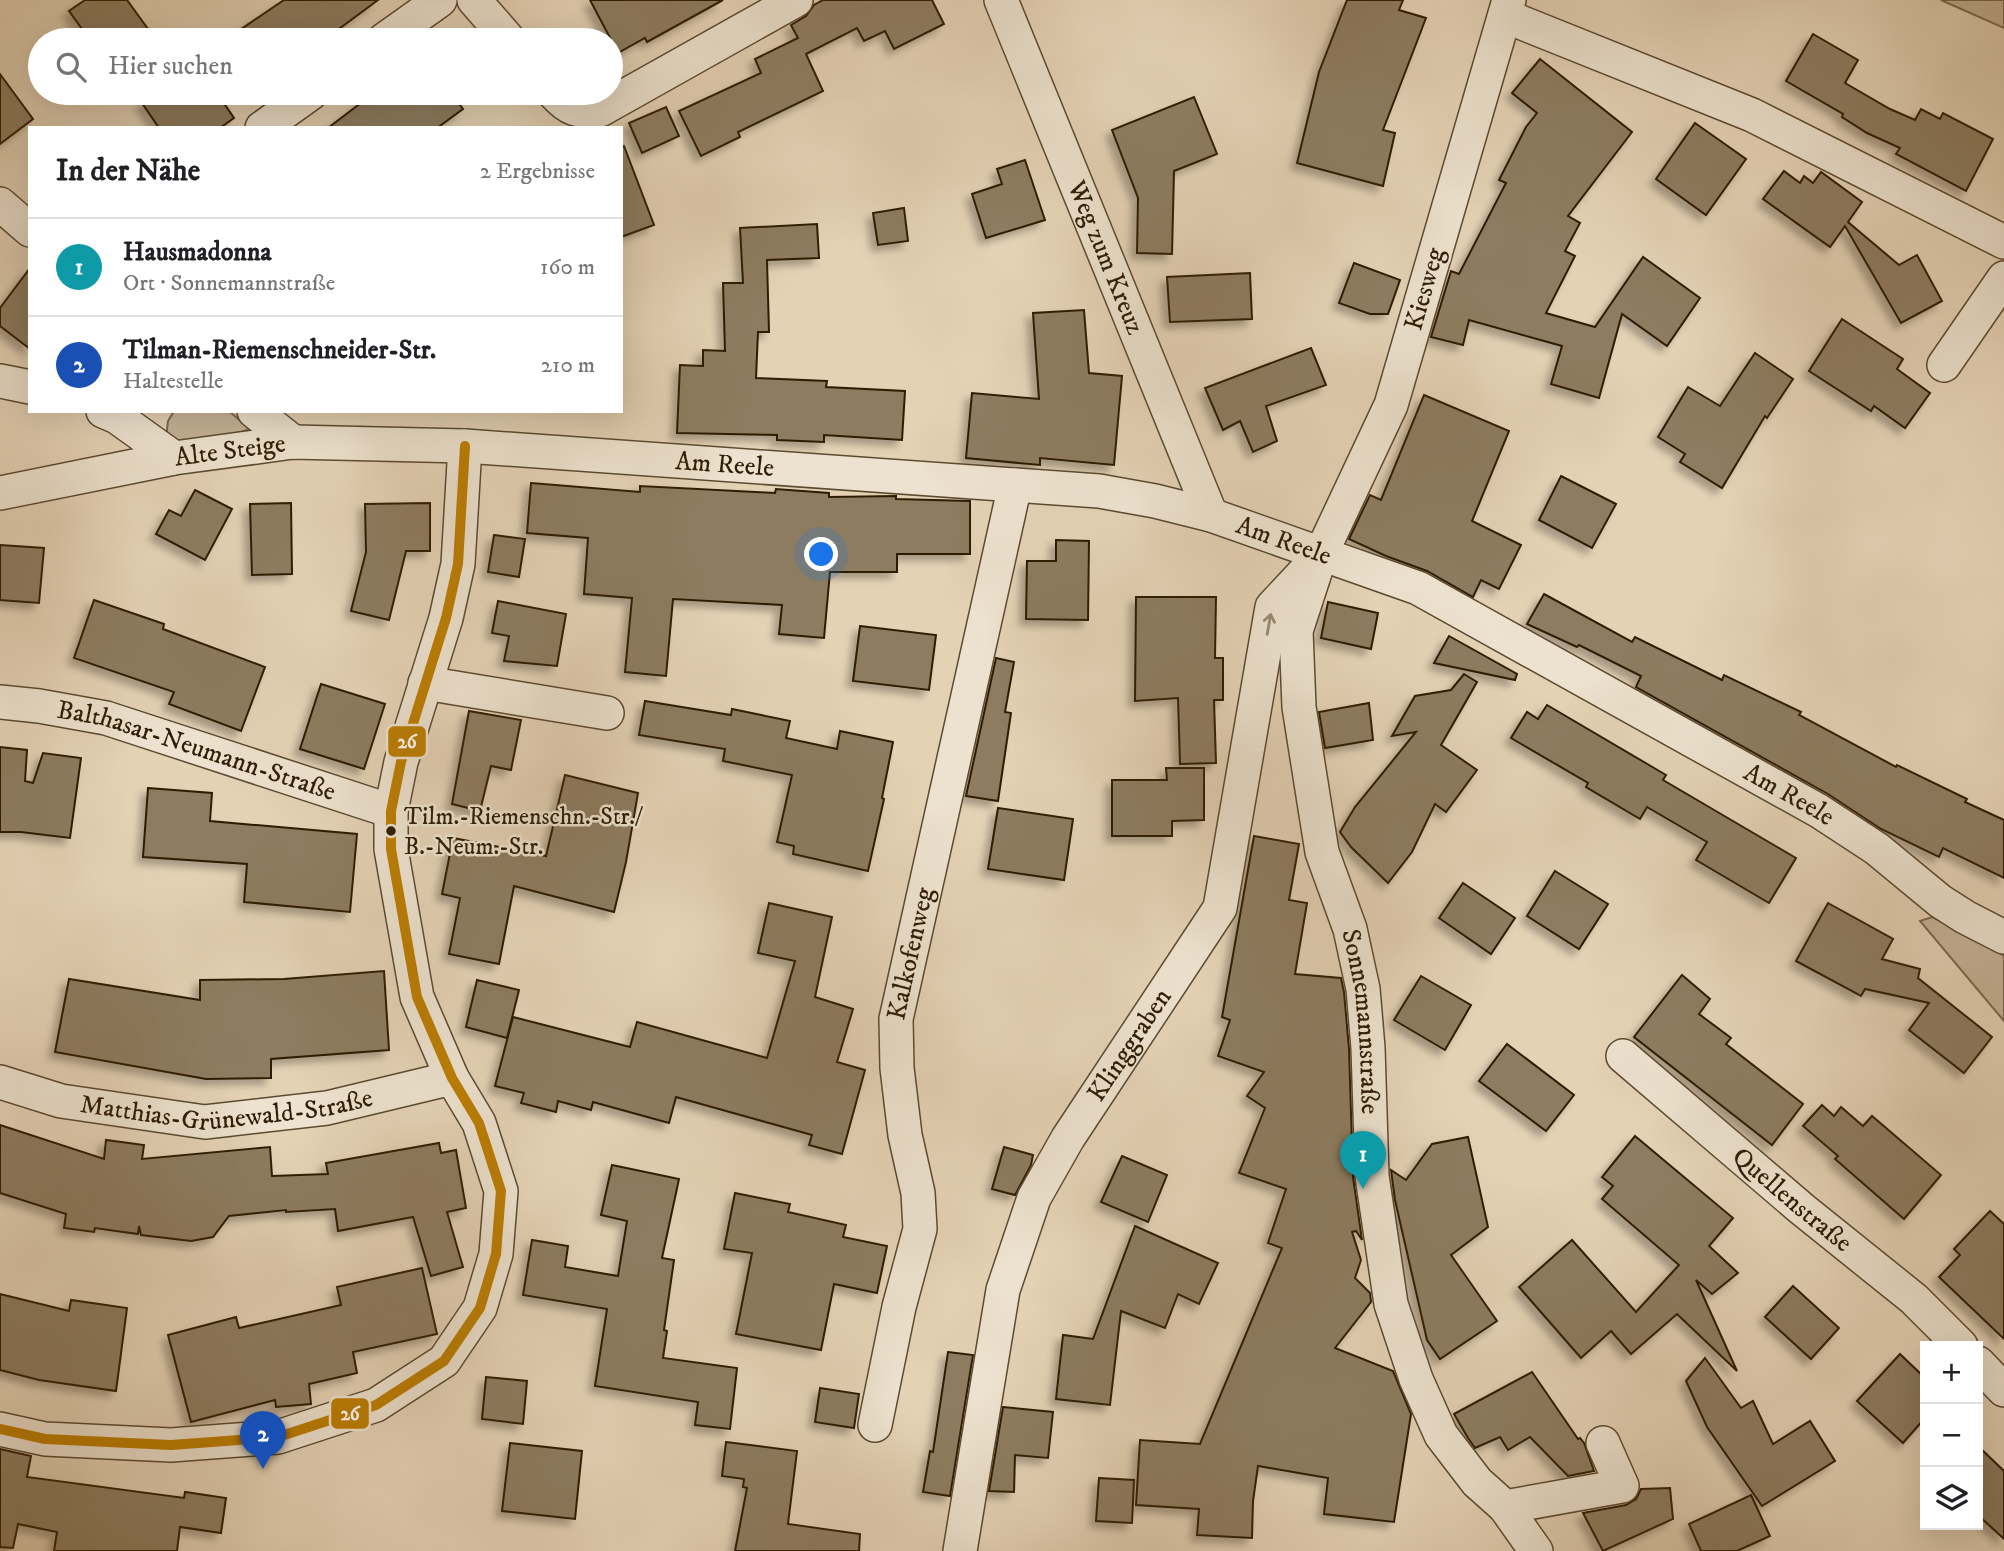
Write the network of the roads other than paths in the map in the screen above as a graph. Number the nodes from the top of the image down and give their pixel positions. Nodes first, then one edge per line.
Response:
1 (440, 0) edge
2 (474, 0) edge
3 (796, 0) edge
4 (1001, 0) edge
5 (1507, 8) edge
6 (401, 28) edge
7 (498, 28) edge
8 (623, 97) edge
9 (294, 105) edge
10 (568, 105) edge
11 (609, 105) edge
12 (265, 126) edge
13 (0, 204) edge
14 (28, 228) edge
15 (2004, 242) edge
16 (2004, 278) edge
17 (1944, 365) dead end
18 (0, 381) edge
19 (28, 387) edge
20 (108, 413) edge
21 (257, 413) edge
22 (293, 442) junction
23 (465, 446) junction
24 (174, 458) junction
25 (1015, 485) junction
26 (0, 493) edge
27 (1211, 515) junction
28 (1321, 554) junction
29 (425, 683) junction
30 (0, 702) edge
31 (607, 713) dead end
32 (391, 811) junction
33 (2004, 937) edge
34 (1623, 1056) dead end
35 (452, 1078) junction
36 (0, 1082) edge
37 (1956, 1341) edge
38 (1983, 1368) edge
39 (2004, 1390) edge
40 (875, 1425) dead end
41 (0, 1429) edge
42 (1602, 1443) dead end
43 (1505, 1507) junction
44 (960, 1551) edge
45 (1536, 1551) edge

1 - 6 street
2 - 7 street
3 - 8 street
4 - 27 street, Weg zum Kreuz
5 - 15 street, Kiesweg
5 - 28 street, Kiesweg
9 - 12 street
10 - 11 street
13 - 14 street
16 - 17 street
18 - 19 street
20 - 24 street
21 - 22 street
22 - 23 street, Alte Steige
22 - 24 street, Alte Steige
23 - 25 street, Am Reele
23 - 29 street
24 - 26 street, Alte Steige
25 - 27 street, Am Reele
25 - 40 street, Kalkofenweg
27 - 28 street, Am Reele
28 - 33 street, Am Reele
28 - 43 street, Sonnemannstraße
44 -> 28 street, Klinggraben
29 - 31 street
29 - 32 street
30 - 32 street, Balthasar-Neumann-Straße
32 - 35 street
34 - 37 street, Quellenstraße
35 - 36 street, Matthias-Grünewald-Straße
35 - 41 street
38 - 39 street
42 - 43 street
43 - 45 street, Sonnemannstraße

